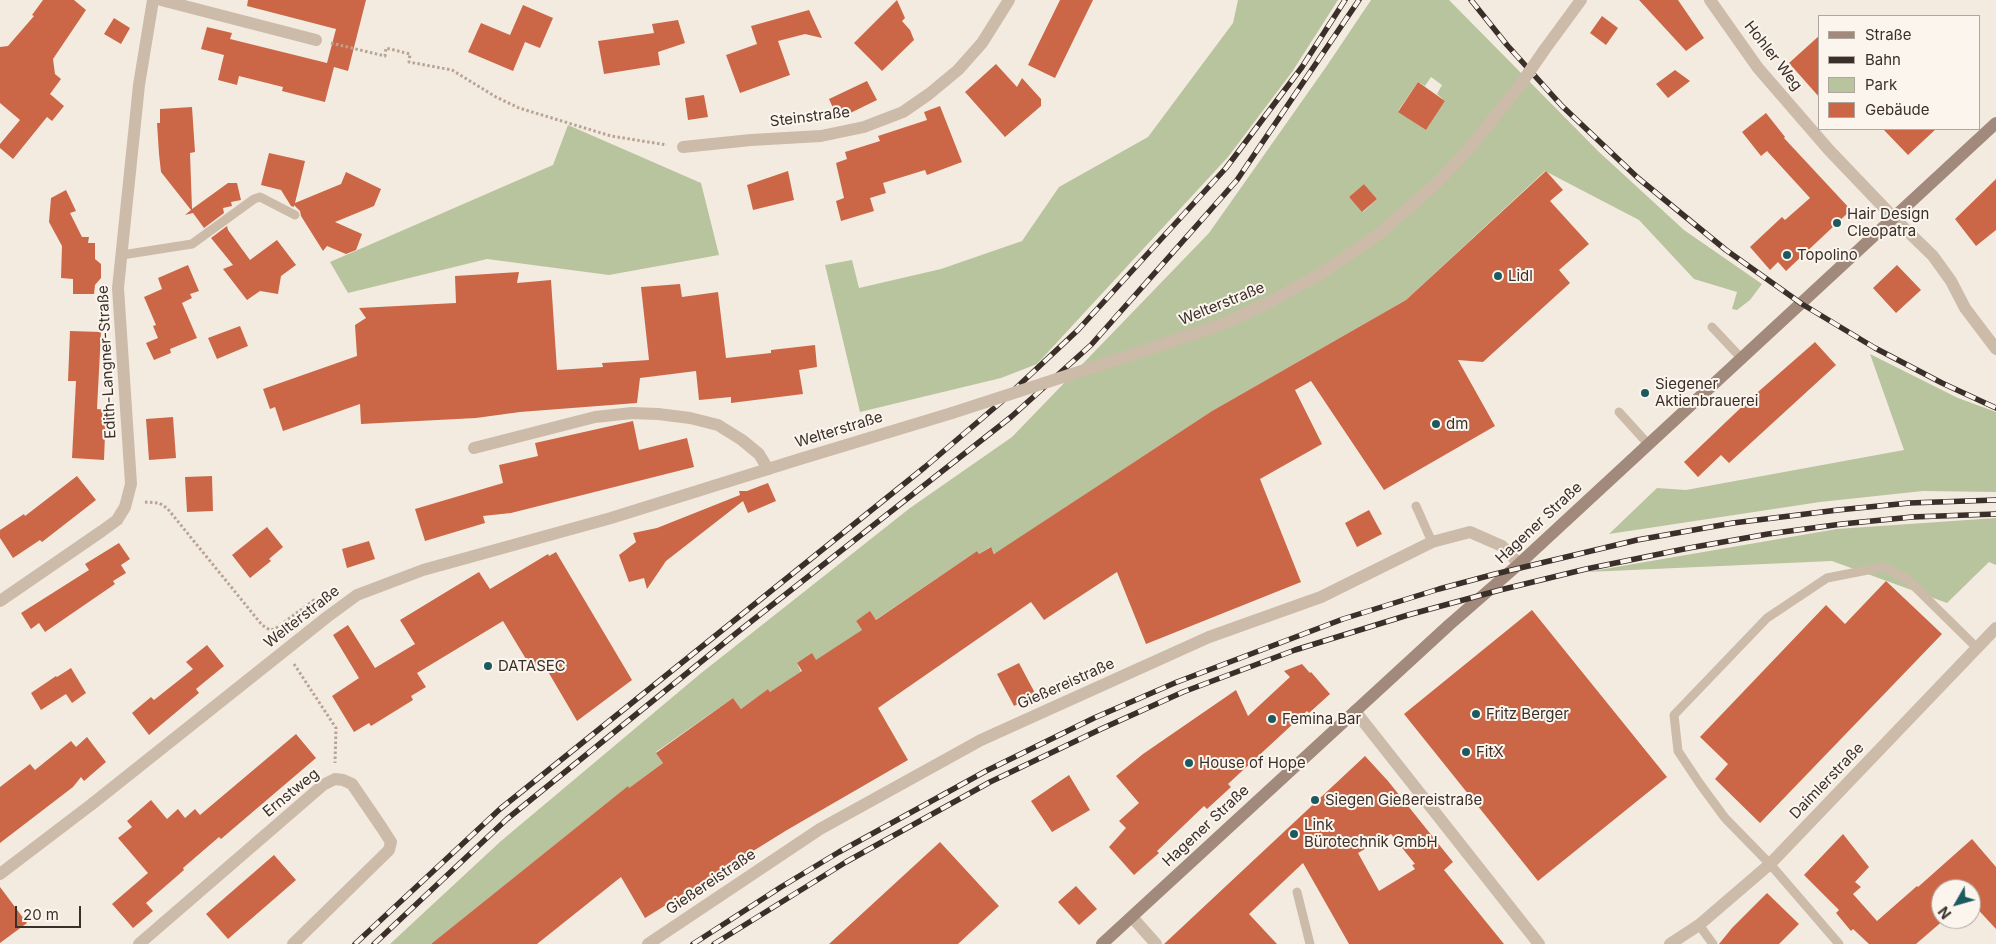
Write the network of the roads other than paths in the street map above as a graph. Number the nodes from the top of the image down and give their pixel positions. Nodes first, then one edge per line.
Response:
1 (153, 0) edge
2 (161, 0) edge
3 (1009, 0) edge
4 (1581, 0) edge
5 (1710, 0) edge
6 (322, 41) road end
7 (1996, 123) edge
8 (683, 147) road end
9 (295, 215) dead end
10 (1894, 218) junction
11 (122, 255) junction
12 (1712, 327) dead end
13 (1996, 350) edge
14 (1742, 359) junction
15 (1619, 412) dead end
16 (1649, 445) junction
17 (474, 448) dead end
18 (768, 469) junction
19 (1416, 506) dead end
20 (1432, 542) junction
21 (1519, 564) junction
22 (0, 601) edge
23 (1996, 628) edge
24 (1977, 648) junction
25 (1355, 711) junction
26 (1770, 864) junction
27 (0, 874) edge
28 (1297, 892) dead end
29 (1132, 917) junction
30 (1699, 925) junction
31 (139, 944) edge
32 (293, 944) edge
33 (648, 944) edge
34 (1102, 944) edge
35 (1156, 944) edge
36 (1310, 944) edge
37 (1539, 944) edge
38 (1670, 944) edge
39 (1712, 944) edge
40 (1839, 944) edge

1 - 11 street, Edith-Langner-Straße
2 - 6 street
3 - 8 street, Steinstraße
4 - 18 street, Welterstraße, bridge
5 - 10 street, Hohler Weg
7 - 10 main road, Hagener Straße
9 - 11 lane
10 - 13 street, Hohler Weg
10 - 14 main road, Hagener Straße
11 - 22 street, Edith-Langner-Straße
12 - 14 lane
14 - 16 main road, Hagener Straße
15 - 16 lane
16 - 21 main road, Hagener Straße
17 - 18 street
18 - 27 street, Welterstraße
19 - 20 lane
20 - 21 street, Gießereistraße
20 - 33 street, Gießereistraße
21 - 25 main road, Hagener Straße
23 - 24 street, Daimlerstraße
24 - 26 street, Daimlerstraße
24 - 26 lane
25 - 29 main road, Hagener Straße
25 - 37 street
26 - 30 street, Daimlerstraße
26 - 40 lane
28 - 36 lane
29 - 34 main road, Hagener Straße
29 - 35 street
30 - 38 street, Daimlerstraße
30 - 39 lane
31 - 32 street, Ernstweg

